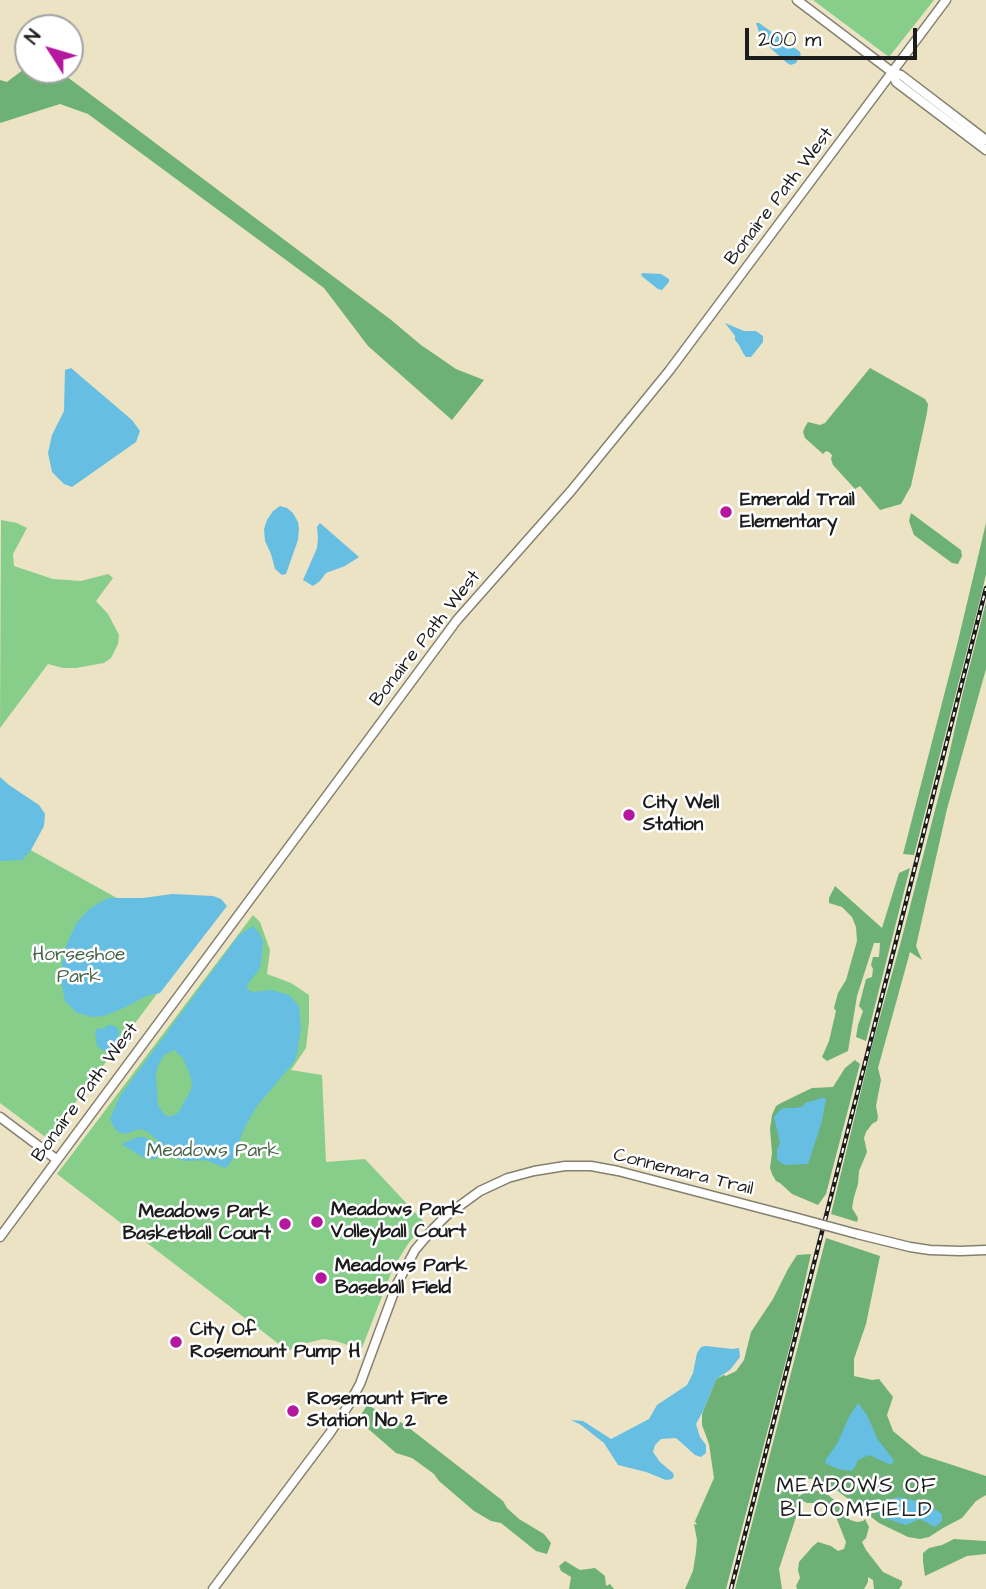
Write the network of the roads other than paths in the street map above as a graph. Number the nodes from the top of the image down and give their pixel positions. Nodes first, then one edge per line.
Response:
1 (797, 0) edge
2 (946, 0) edge
3 (892, 72) junction
4 (986, 140) edge
5 (986, 150) edge
6 (0, 1117) edge
7 (56, 1159) junction
8 (0, 1237) edge
9 (986, 1250) edge
10 (213, 1589) edge

1 - 3 street
2 - 3 street, Bonaire Path West
3 - 4 street
3 - 5 street
3 - 7 street, Bonaire Path West
6 - 7 street
7 - 8 street, Bonaire Path West
9 - 10 street, Connemara Trail, bridge

